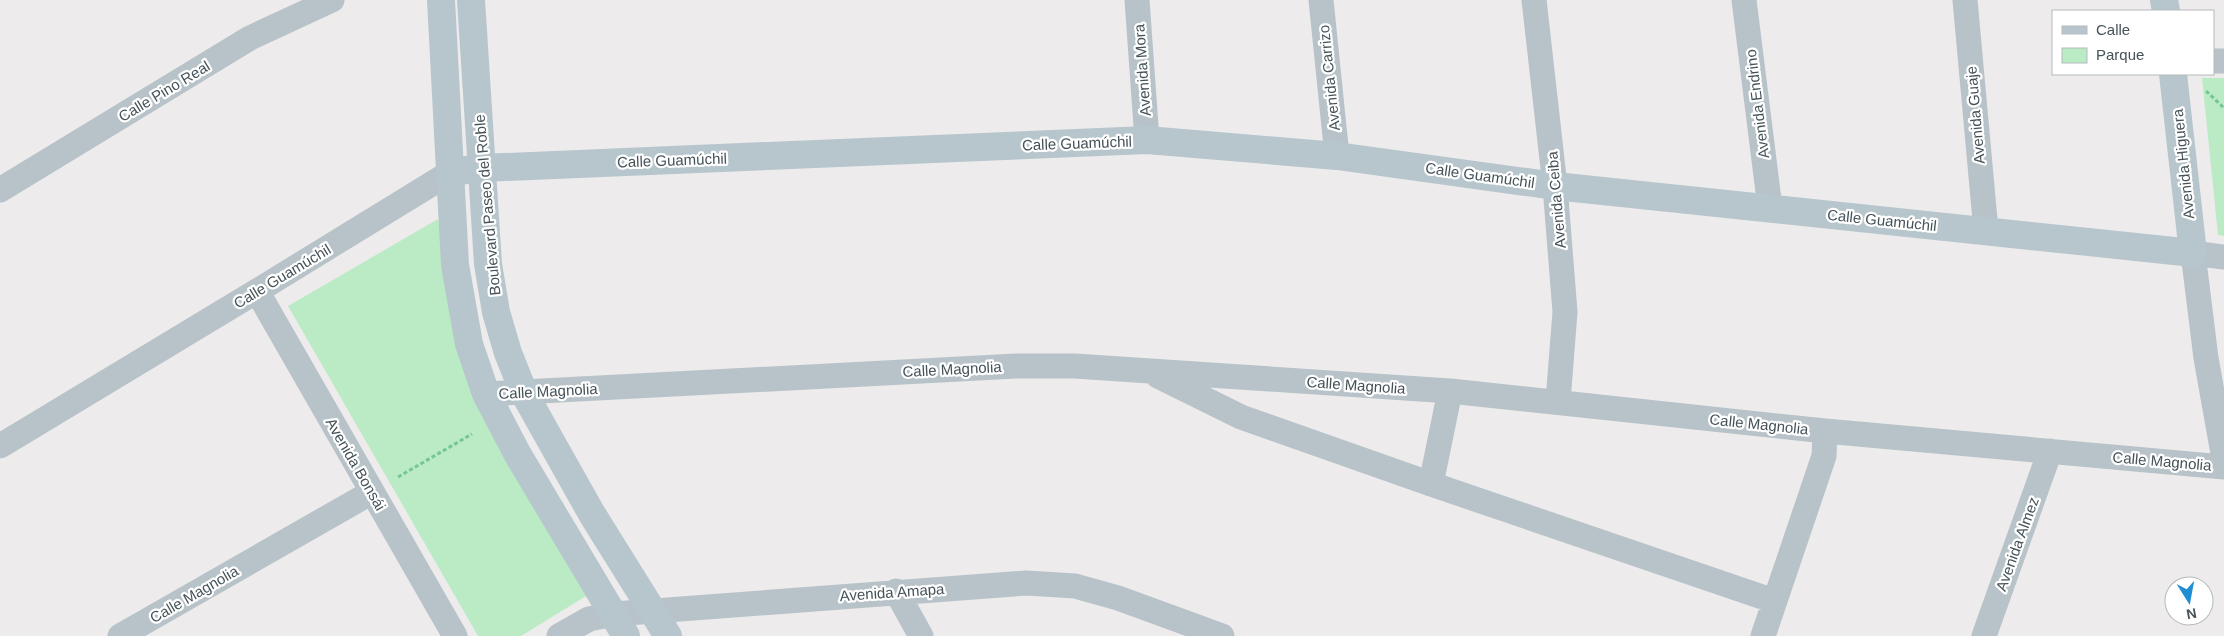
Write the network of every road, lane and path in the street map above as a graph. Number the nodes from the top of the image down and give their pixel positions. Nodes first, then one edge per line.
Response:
1 (332, 0) edge
2 (441, 0) edge
3 (471, 0) edge
4 (1137, 0) edge
5 (1321, 0) edge
6 (1534, 0) edge
7 (1744, 0) edge
8 (1965, 0) edge
9 (2173, 75) edge
10 (1147, 140) junction
11 (1338, 156) junction
12 (482, 168) junction
13 (451, 172) junction
14 (1555, 186) junction
15 (0, 190) edge
16 (1770, 208) junction
17 (1986, 231) junction
18 (2193, 254) junction
19 (2224, 257) edge
20 (257, 292) junction
21 (1146, 371) junction
22 (1450, 391) junction
23 (524, 392) junction
24 (486, 394) junction
25 (1558, 401) junction
26 (499, 419) junction
27 (1825, 431) junction
28 (0, 446) edge
29 (2050, 451) junction
30 (2224, 459) edge
31 (2224, 467) edge
32 (1430, 484) junction
33 (372, 492) junction
34 (896, 591) junction
35 (1774, 601) junction
36 (653, 609) junction
37 (620, 625) edge
38 (120, 636) edge
39 (454, 636) edge
40 (559, 636) edge
41 (668, 636) edge
42 (921, 636) edge
43 (1222, 636) edge
44 (1763, 636) edge
45 (1984, 636) edge

1 - 15 street, Calle Pino Real
2 - 13 street
3 - 12 street, Boulevard Paseo del Roble
4 - 10 street, Avenida Mora
5 - 11 street, Avenida Carrizo
6 - 14 street, Avenida Ceiba
7 - 16 street, Avenida Endrino
8 - 17 street, Avenida Guaje
9 - 18 street, Avenida Higuera
10 - 11 street, Calle Guamúchil
10 - 12 street, Calle Guamúchil
11 - 14 street, Calle Guamúchil
12 - 13 street, Calle Guamúchil
12 - 23 street, Boulevard Paseo del Roble
13 - 20 street, Calle Guamúchil
13 - 24 street
14 - 16 street, Calle Guamúchil
14 - 25 street, Avenida Ceiba
16 - 17 street, Calle Guamúchil
17 - 18 street, Calle Guamúchil
18 - 19 street, Calle Guamúchil
18 - 30 street
20 - 28 street, Calle Guamúchil
20 - 33 street, Avenida Bonsái
21 - 22 street, Calle Magnolia
21 - 23 street, Calle Magnolia
21 - 32 street
22 - 25 street, Calle Magnolia
22 - 32 street
23 - 24 street, Calle Magnolia
23 - 36 street, Boulevard Paseo del Roble
24 - 26 street
25 - 27 street, Calle Magnolia
26 - 33 path
26 - 37 street
27 - 29 street, Calle Magnolia
27 - 35 street
29 - 31 street, Calle Magnolia
29 - 45 street, Avenida Almez
32 - 35 street
33 - 38 street, Calle Magnolia
33 - 39 street, Avenida Bonsái
34 - 36 street, Avenida Amapa
34 - 42 street
34 - 43 street, Avenida Amapa
35 - 44 street
36 - 37 street, Avenida Amapa
36 - 41 street, Boulevard Paseo del Roble
37 - 40 street, Avenida Amapa

